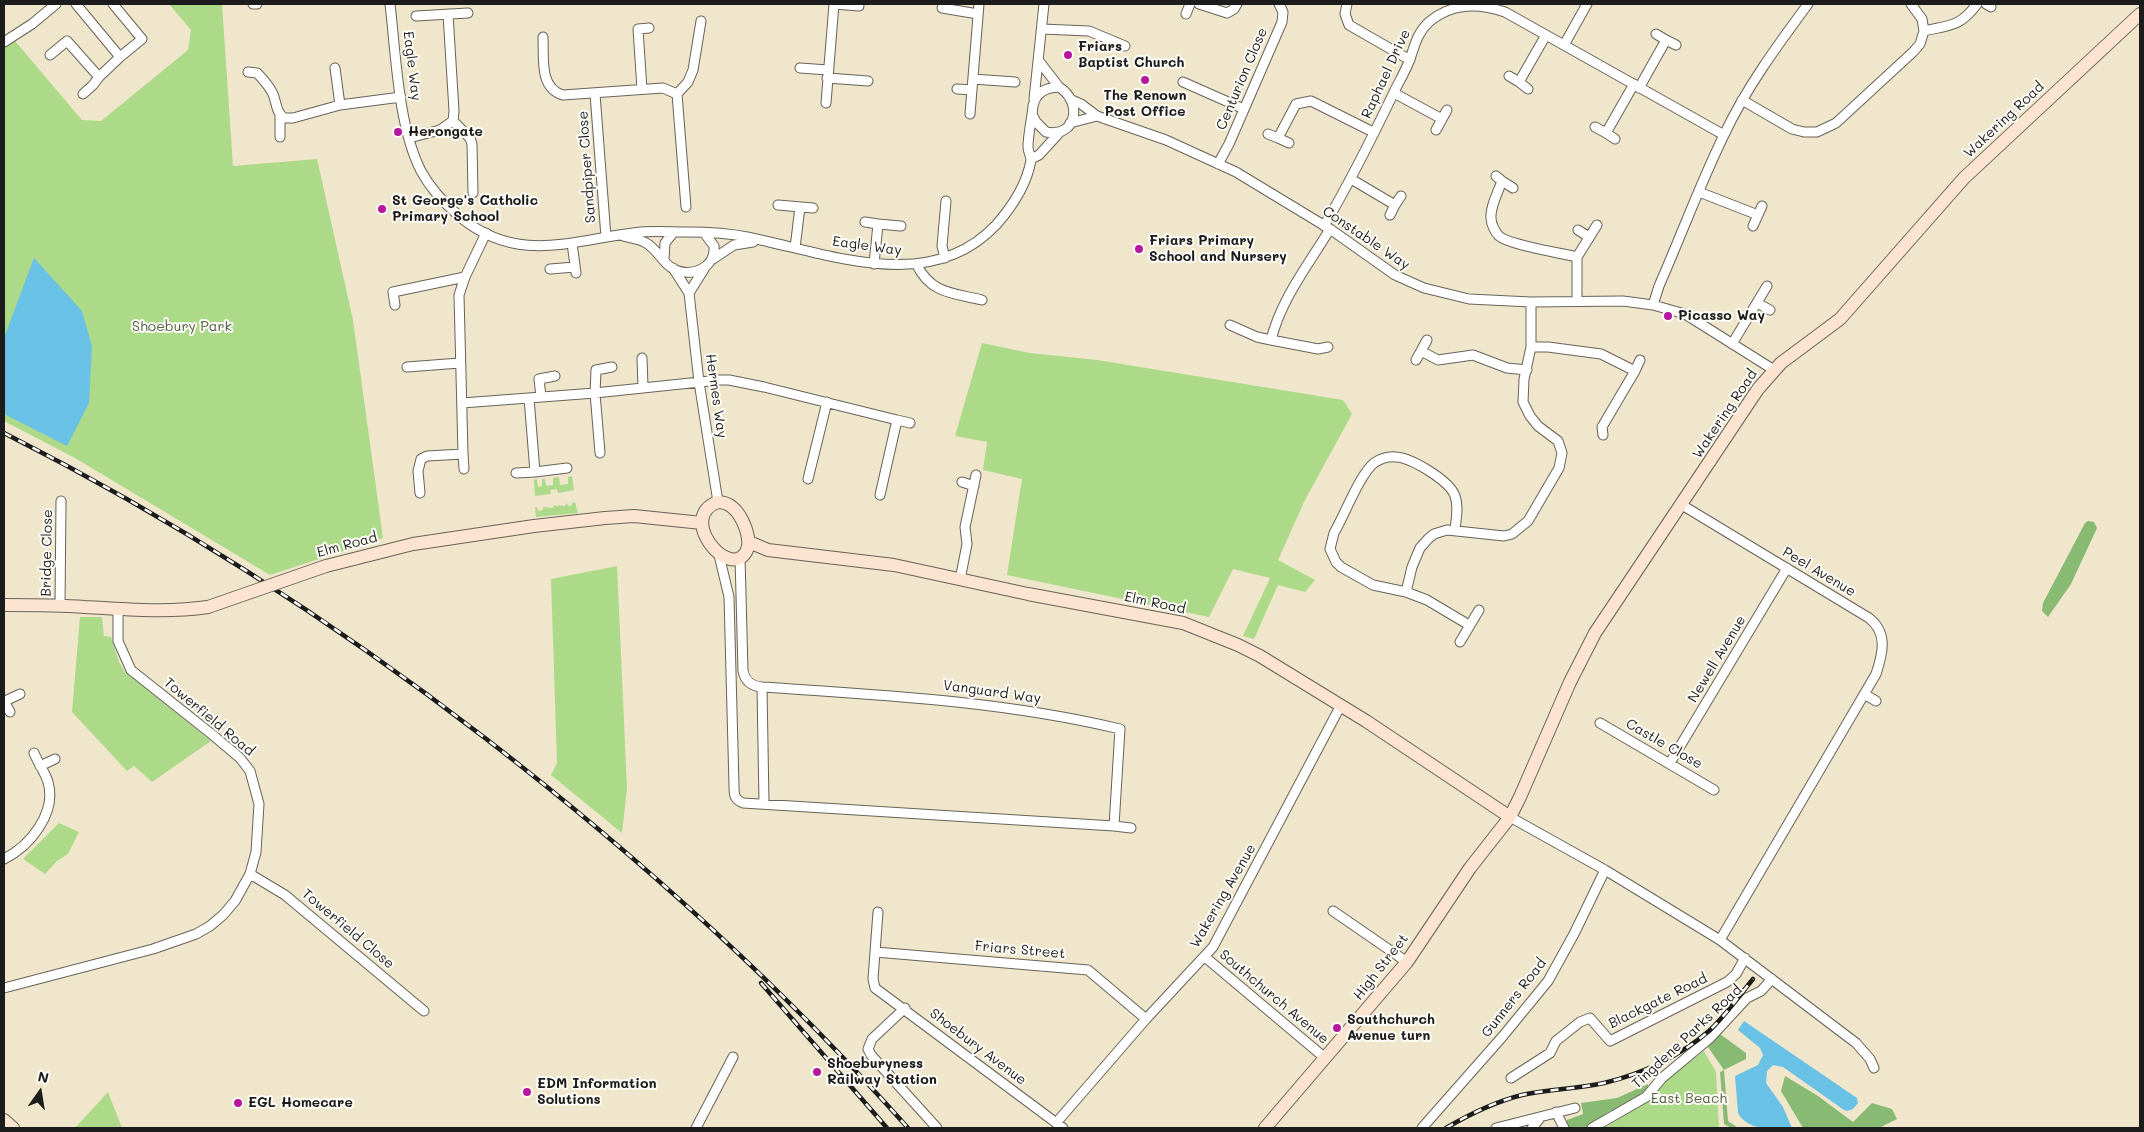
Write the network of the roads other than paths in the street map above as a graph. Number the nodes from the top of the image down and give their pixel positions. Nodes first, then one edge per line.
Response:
1 (56, 4) edge
2 (76, 4) edge
3 (113, 4) edge
4 (390, 4) edge
5 (834, 4) edge
6 (979, 4) edge
7 (1044, 4) edge
8 (1190, 4) edge
9 (1199, 4) edge
10 (1237, 4) edge
11 (1279, 4) edge
12 (1347, 4) edge
13 (1473, 4) edge
14 (1587, 4) edge
15 (1808, 4) edge
16 (1911, 4) edge
17 (1977, 4) edge
18 (858, 6) dead end
19 (45, 7) edge
20 (942, 8) dead end
21 (468, 12) dead end
22 (448, 14) junction
23 (978, 14) junction
24 (1186, 14) dead end
25 (2140, 14) edge
26 (416, 16) dead end
27 (701, 21) dead end
28 (649, 28) dead end
29 (1042, 29) junction
30 (1924, 31) junction
31 (1656, 34) dead end
32 (1546, 35) junction
33 (543, 37) dead end
34 (1666, 40) junction
35 (4, 42) edge
36 (1564, 45) junction
37 (1676, 45) dead end
38 (1125, 46) dead end
39 (50, 55) dead end
40 (120, 57) junction
41 (1410, 60) junction
42 (1039, 61) junction
43 (335, 68) dead end
44 (800, 68) dead end
45 (257, 71) dead end
46 (828, 74) junction
47 (99, 76) junction
48 (1509, 76) dead end
49 (973, 79) junction
50 (868, 82) dead end
51 (1014, 82) dead end
52 (1183, 82) dead end
53 (1519, 82) junction
54 (1637, 86) junction
55 (1059, 87) junction
56 (642, 89) junction
57 (957, 89) dead end
58 (1528, 89) dead end
59 (972, 90) junction
60 (83, 94) dead end
61 (595, 94) junction
62 (677, 94) junction
63 (1394, 94) junction
64 (401, 97) junction
65 (1034, 99) junction
66 (1072, 100) junction
67 (1742, 100) junction
68 (826, 104) dead end
69 (340, 106) junction
70 (1244, 109) junction
71 (1448, 110) dead end
72 (970, 114) dead end
73 (1032, 114) junction
74 (280, 115) junction
75 (1097, 116) junction
76 (1442, 119) junction
77 (453, 121) junction
78 (1070, 124) junction
79 (1595, 127) dead end
80 (1436, 130) dead end
81 (1060, 132) junction
82 (1374, 132) junction
83 (1606, 133) junction
84 (1268, 134) dead end
85 (1724, 135) junction
86 (280, 137) dead end
87 (409, 138) junction
88 (1278, 138) junction
89 (1615, 139) dead end
90 (1289, 143) dead end
91 (1031, 159) junction
92 (1218, 164) junction
93 (1351, 178) junction
94 (1513, 188) dead end
95 (1699, 192) junction
96 (473, 193) dead end
97 (1400, 196) dead end
98 (946, 201) dead end
99 (778, 205) dead end
100 (1395, 205) junction
101 (686, 206) dead end
102 (1762, 206) dead end
103 (800, 207) junction
104 (814, 208) dead end
105 (1390, 215) dead end
106 (1758, 215) junction
107 (865, 222) dead end
108 (878, 224) junction
109 (1597, 225) dead end
110 (902, 226) dead end
111 (1753, 226) dead end
112 (1327, 228) junction
113 (1578, 230) dead end
114 (486, 233) junction
115 (674, 233) junction
116 (706, 234) junction
117 (621, 236) junction
118 (606, 237) junction
119 (1590, 237) junction
120 (767, 243) junction
121 (572, 244) junction
122 (795, 248) junction
123 (1577, 257) junction
124 (945, 258) junction
125 (664, 259) junction
126 (713, 259) junction
127 (874, 264) junction
128 (917, 265) junction
129 (673, 268) junction
130 (550, 269) dead end
131 (704, 269) junction
132 (465, 277) junction
133 (1767, 286) dead end
134 (689, 293) junction
135 (982, 300) dead end
136 (1577, 301) junction
137 (1531, 302) junction
138 (1757, 302) junction
139 (395, 305) dead end
140 (1653, 305) junction
141 (1770, 310) dead end
142 (1230, 324) dead end
143 (1272, 340) junction
144 (1427, 340) dead end
145 (1732, 344) junction
146 (1328, 347) dead end
147 (1531, 347) junction
148 (1421, 351) junction
149 (642, 358) dead end
150 (1416, 360) dead end
151 (1640, 360) dead end
152 (460, 363) junction
153 (407, 367) dead end
154 (612, 367) dead end
155 (1527, 370) junction
156 (1774, 370) junction
157 (1635, 371) junction
158 (555, 376) dead end
159 (699, 382) junction
160 (643, 387) junction
161 (595, 392) junction
162 (541, 397) junction
163 (529, 398) junction
164 (826, 402) junction
165 (462, 403) junction
166 (898, 420) junction
167 (910, 422) dead end
168 (1603, 435) dead end
169 (600, 453) dead end
170 (463, 454) junction
171 (567, 468) dead end
172 (464, 469) dead end
173 (535, 472) junction
174 (516, 473) dead end
175 (976, 475) dead end
176 (808, 479) dead end
177 (962, 482) dead end
178 (974, 486) junction
179 (420, 493) dead end
180 (880, 495) dead end
181 (61, 501) dead end
182 (718, 502) junction
183 (1682, 505) junction
184 (702, 523) junction
185 (1455, 530) junction
186 (749, 542) junction
187 (719, 555) junction
188 (740, 557) junction
189 (1787, 568) junction
190 (960, 580) junction
191 (1406, 592) junction
192 (4, 605) edge
193 (60, 606) junction
194 (118, 609) junction
195 (1479, 610) dead end
196 (1469, 625) junction
197 (1460, 642) dead end
198 (730, 653) junction
199 (743, 654) junction
200 (762, 687) junction
201 (20, 694) dead end
202 (1864, 694) junction
203 (4, 701) edge
204 (1876, 701) dead end
205 (1341, 705) junction
206 (10, 712) dead end
207 (1600, 723) dead end
208 (34, 753) dead end
209 (56, 759) dead end
210 (1670, 763) junction
211 (40, 766) junction
212 (1714, 790) dead end
213 (764, 803) junction
214 (1510, 816) junction
215 (1114, 826) junction
216 (1131, 828) dead end
217 (4, 859) edge
218 (1605, 870) junction
219 (250, 874) junction
220 (1333, 911) dead end
221 (878, 912) dead end
222 (1720, 940) junction
223 (875, 952) junction
224 (1205, 957) junction
225 (1745, 958) junction
226 (1407, 962) junction
227 (1772, 979) junction
228 (4, 988) edge
229 (905, 1008) junction
230 (424, 1011) dead end
231 (1146, 1019) junction
232 (733, 1057) dead end
233 (1325, 1058) junction
234 (1874, 1068) dead end
235 (1511, 1078) dead end
236 (1575, 1108) dead end
237 (1556, 1112) junction
238 (1541, 1118) junction
239 (4, 1120) edge
240 (1060, 1126) edge
241 (13, 1128) edge
242 (696, 1128) edge
243 (938, 1128) edge
244 (1265, 1128) edge
245 (1422, 1128) edge
246 (1496, 1128) edge
247 (1532, 1128) edge
248 (1564, 1128) edge
249 (1592, 1128) edge

1 - 19 street
2 - 40 street
3 - 40 street
4 - 64 street, Eagle Way
5 - 18 street
5 - 46 street
6 - 23 street
7 - 29 street
8 - 24 street
9 - 10 street
11 - 70 street, Centurion Close
12 - 41 street
13 - 32 street, Raphael Drive
13 - 41 street, Raphael Drive
14 - 36 street
15 - 67 street
16 - 30 street
17 - 30 street
19 - 35 street
20 - 23 street
21 - 22 street
22 - 26 street
22 - 77 street
23 - 49 street
25 - 156 street, Wakering Road
27 - 62 street
28 - 56 street
29 - 38 street
29 - 42 street
30 - 67 street
31 - 34 street
32 - 36 street, Raphael Drive
32 - 53 street
33 - 61 street, Sandpiper Close
34 - 37 street
34 - 54 street
36 - 54 street, Raphael Drive
39 - 47 street
40 - 47 street
41 - 63 street, Raphael Drive
42 - 55 street
42 - 65 street
43 - 69 street
44 - 46 street
45 - 74 street
46 - 50 street
46 - 68 street
47 - 60 street
48 - 53 street
49 - 51 street
49 - 59 street
52 - 70 street
53 - 58 street
54 - 83 street
54 - 85 street, Raphael Drive
55 - 65 street
55 - 66 street
56 - 61 street, Sandpiper Close
56 - 62 street, Sandpiper Close
57 - 59 street
59 - 72 street
61 - 118 street, Sandpiper Close
62 - 101 street
63 - 76 street
63 - 82 street, Raphael Drive
64 - 69 street
64 - 87 street, Eagle Way
65 - 73 street
66 - 75 street, Constable Way
66 - 78 street
67 - 85 street
69 - 74 street
70 - 92 street, Centurion Close
71 - 76 street
73 - 81 street
73 - 91 street, Eagle Way
74 - 86 street
75 - 78 street
75 - 92 street, Constable Way
76 - 80 street
77 - 87 street
77 - 96 street
78 - 81 street
79 - 83 street
81 - 91 street
82 - 88 street
82 - 93 street, Raphael Drive
83 - 89 street
84 - 88 street
85 - 95 street
87 - 114 street, Eagle Way
88 - 90 street
91 - 124 street, Eagle Way
92 - 112 street, Constable Way
93 - 100 street
93 - 112 street, Raphael Drive
94 - 123 street
95 - 106 street
95 - 140 street
97 - 100 street
98 - 124 street
99 - 103 street
100 - 105 street
102 - 106 street
103 - 104 street
103 - 122 street
106 - 111 street
107 - 108 street
108 - 110 street
108 - 127 street
109 - 119 street
112 - 137 street, Constable Way
112 - 143 street, Raphael Drive
113 - 119 street
114 - 121 street, Eagle Way
114 - 132 street
115 - 116 street
115 - 117 street, Eagle Way
115 - 125 street
116 - 120 street, Eagle Way
116 - 126 street
117 - 118 street, Eagle Way
117 - 125 street, Eagle Way
118 - 121 street, Eagle Way
119 - 123 street
120 - 122 street, Eagle Way
120 - 126 street, Eagle Way
121 - 130 street
122 - 127 street, Eagle Way
123 - 136 street
124 - 128 street, Eagle Way
125 - 129 street
126 - 131 street
127 - 128 street, Eagle Way
128 - 135 street
129 - 131 street
129 - 134 street, Hermes Way
131 - 134 street
132 - 139 street
132 - 152 street
133 - 138 street
134 - 159 street, Hermes Way
136 - 137 street, Constable Way
136 - 140 street, Constable Way
137 - 147 street
138 - 141 street
138 - 145 street
140 - 145 street, Constable Way
142 - 143 street
143 - 146 street
144 - 148 street
145 - 156 street, Constable Way
147 - 155 street
147 - 157 street
148 - 150 street
148 - 155 street
149 - 160 street
151 - 157 street
152 - 153 street
152 - 165 street
154 - 161 street
155 - 185 street
156 - 183 street, Wakering Road
157 - 168 street
158 - 162 street
159 - 160 street
159 - 164 street
159 - 182 street, Hermes Way
160 - 161 street
161 - 162 street
161 - 169 street
162 - 163 street
163 - 165 street
163 - 173 street
164 - 166 street
164 - 176 street
165 - 170 street
166 - 167 street
166 - 180 street
170 - 172 street
170 - 179 street
171 - 173 street
173 - 174 street
175 - 178 street
177 - 178 street
178 - 190 street
181 - 193 street, Bridge Close
182 - 184 street
182 - 186 street
183 - 189 street, Peel Avenue
183 - 214 street, Wakering Road
184 - 187 street
184 - 194 street, Elm Road, bridge
185 - 191 street
185 - 191 street
186 - 188 street
186 - 190 street, Elm Road
187 - 188 street
187 - 198 street
188 - 199 street
189 - 202 street, Peel Avenue
189 - 210 street, Newell Avenue
190 - 205 street, Elm Road
191 - 196 street
192 - 193 street, Elm Road
193 - 194 street, Elm Road
194 - 219 street, Towerfield Road
195 - 196 street
196 - 197 street
198 - 199 street
198 - 213 street
199 - 200 street
200 - 213 street
200 - 215 street, Vanguard Way
201 - 203 street
202 - 204 street
202 - 222 street, Peel Avenue
203 - 206 street
205 - 214 street, Elm Road
205 - 224 street, Wakering Avenue
207 - 210 street, Castle Close
208 - 211 street
209 - 211 street
210 - 212 street, Castle Close
211 - 217 street
213 - 215 street
214 - 218 street
214 - 226 street, High Street
215 - 216 street
218 - 222 street
218 - 245 street, Gunners Road
219 - 228 street, Towerfield Road
219 - 230 street, Towerfield Close
220 - 226 street
221 - 223 street
222 - 225 street
223 - 229 street, Shoebury Avenue
223 - 231 street, Friars Street
224 - 231 street, Wakering Avenue
224 - 233 street, Southchurch Avenue
225 - 227 street
225 - 235 street, Blackgate Road
226 - 233 street, High Street
227 - 234 street
227 - 249 street, Tingdene Parks Road
229 - 240 street, Shoebury Avenue
229 - 243 street
231 - 240 street, Wakering Avenue
232 - 242 street
233 - 244 street, High Street
236 - 237 street
237 - 238 street
237 - 248 street
238 - 246 street
238 - 247 street
239 - 241 street

